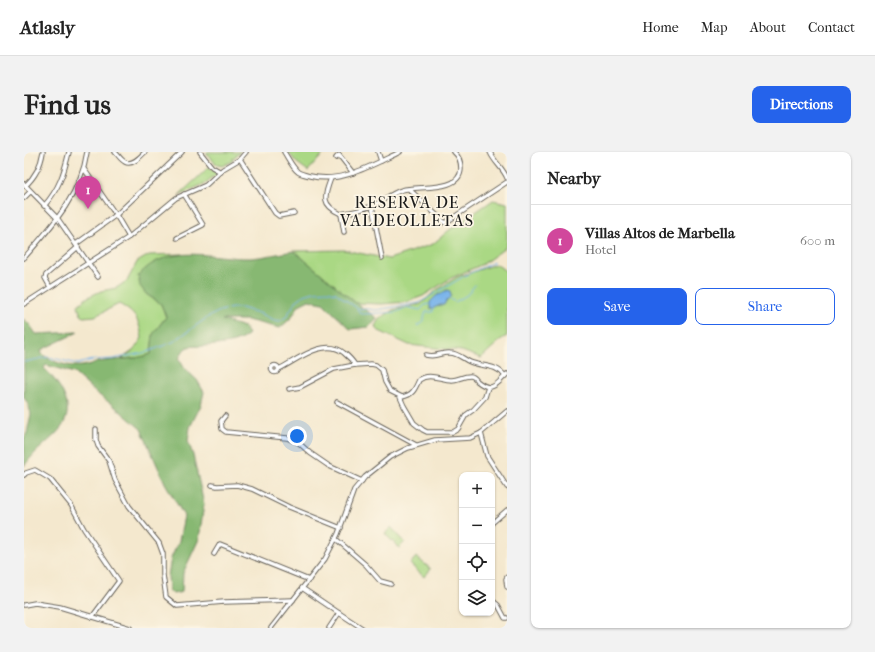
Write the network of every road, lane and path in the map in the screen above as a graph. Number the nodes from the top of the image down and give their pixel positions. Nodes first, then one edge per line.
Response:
1 (43, 152) edge
2 (69, 152) edge
3 (88, 152) edge
4 (115, 152) edge
5 (145, 152) edge
6 (182, 152) edge
7 (200, 152) edge
8 (246, 152) edge
9 (284, 152) edge
10 (378, 152) edge
11 (400, 152) edge
12 (454, 152) edge
13 (490, 152) edge
14 (336, 158) dead end
15 (240, 159) junction
16 (381, 161) junction
17 (84, 169) junction
18 (221, 172) junction
19 (353, 173) junction
20 (331, 178) junction
21 (507, 178) edge
22 (507, 182) edge
23 (25, 185) edge
24 (409, 188) junction
25 (30, 192) junction
26 (184, 194) junction
27 (24, 198) edge
28 (44, 206) junction
29 (372, 206) junction
30 (294, 214) dead end
31 (342, 214) junction
32 (116, 215) junction
33 (58, 219) junction
34 (344, 232) dead end
35 (129, 237) junction
36 (178, 238) dead end
37 (77, 245) junction
38 (24, 258) edge
39 (382, 258) dead end
40 (88, 263) junction
41 (98, 277) dead end
42 (50, 287) junction
43 (24, 304) edge
44 (426, 355) dead end
45 (355, 365) junction
46 (279, 369) dead end
47 (506, 375) edge
48 (488, 387) junction
49 (289, 389) dead end
50 (400, 397) junction
51 (337, 402) dead end
52 (507, 411) edge
53 (225, 416) dead end
54 (96, 429) dead end
55 (481, 433) junction
56 (416, 445) junction
57 (24, 475) edge
58 (362, 481) junction
59 (212, 485) dead end
60 (507, 487) edge
61 (507, 510) edge
62 (495, 520) edge
63 (341, 528) junction
64 (336, 539) junction
65 (214, 554) dead end
66 (507, 577) edge
67 (309, 580) junction
68 (391, 584) dead end
69 (507, 587) edge
70 (302, 588) junction
71 (293, 600) junction
72 (495, 602) edge
73 (24, 605) edge
74 (339, 613) junction
75 (92, 617) junction
76 (507, 618) edge
77 (130, 628) edge
78 (271, 628) edge
79 (329, 628) edge
80 (362, 628) edge

1 - 23 street
2 - 28 street
3 - 17 street
4 - 5 street
6 - 32 street
7 - 18 street
8 - 15 street
9 - 20 street
10 - 16 street
11 - 16 street
12 - 24 street
13 - 21 street
14 - 19 street
15 - 18 street
15 - 30 street
16 - 19 street
17 - 32 street
17 - 33 street
18 - 26 street
19 - 20 street
20 - 31 street
22 - 24 street
23 - 25 street
24 - 29 street
25 - 27 street
25 - 28 street
26 - 35 street
26 - 36 street
28 - 33 street
29 - 31 street
29 - 39 street
31 - 34 street
32 - 35 street
32 - 37 street
33 - 37 street
33 - 38 street
35 - 40 street
37 - 40 street
37 - 42 street
40 - 41 street
40 - 42 street
42 - 43 street
44 - 47 street
45 - 46 street
45 - 49 street
45 - 50 street
47 - 48 street
48 - 50 street
48 - 50 street
51 - 56 street
52 - 55 street
53 - 58 street
54 - 71 street
55 - 56 street
55 - 60 street
56 - 58 street
57 - 75 street
58 - 63 street
59 - 63 street
61 - 62 street
63 - 64 street
64 - 67 street
64 - 68 street
65 - 67 street
66 - 69 street
67 - 70 street
70 - 71 street
70 - 74 street
71 - 78 street
72 - 76 street
73 - 75 street
74 - 79 street
74 - 80 street
75 - 77 street

